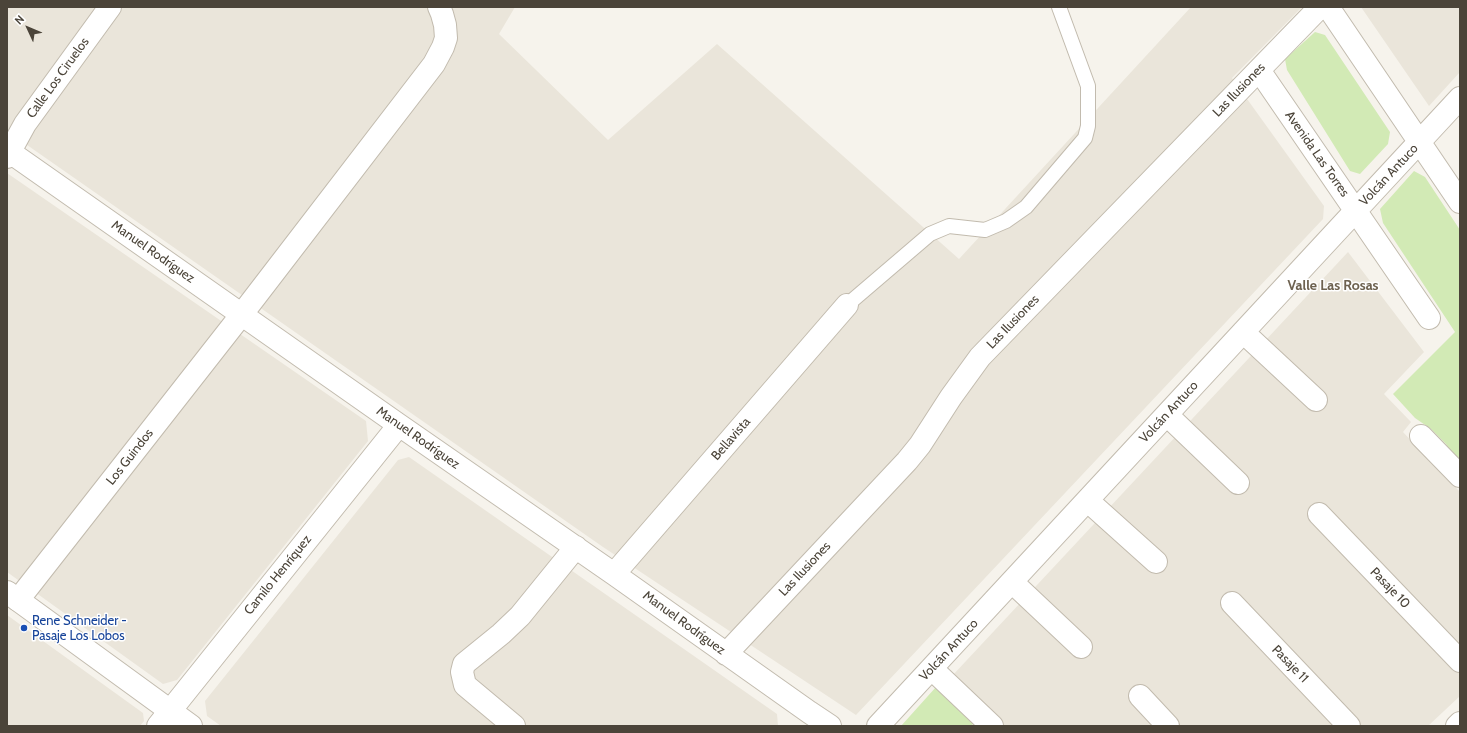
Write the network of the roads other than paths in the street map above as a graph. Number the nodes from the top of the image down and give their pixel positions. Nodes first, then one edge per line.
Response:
1 (110, 7) edge
2 (439, 7) edge
3 (1059, 7) edge
4 (1320, 7) edge
5 (1328, 7) edge
6 (1258, 70) junction
7 (1460, 98) edge
8 (1419, 142) junction
9 (8, 153) edge
10 (1460, 202) edge
11 (1356, 211) junction
12 (847, 305) joint
13 (242, 314) junction
14 (1429, 318) dead end
15 (1243, 332) junction
16 (1316, 400) dead end
17 (1167, 415) junction
18 (399, 425) junction
19 (1421, 436) dead end
20 (1460, 476) edge
21 (1238, 483) dead end
22 (1088, 500) junction
23 (1319, 514) dead end
24 (576, 547) junction
25 (1156, 562) dead end
26 (614, 574) junction
27 (1012, 582) junction
28 (13, 596) edge
29 (1232, 603) dead end
30 (1081, 647) dead end
31 (726, 654) junction
32 (1460, 661) edge
33 (932, 669) junction
34 (1140, 696) dead end
35 (164, 718) edge
36 (803, 719) edge
37 (1460, 723) edge
38 (988, 725) edge
39 (191, 726) edge
40 (514, 726) edge
41 (830, 726) edge
42 (878, 726) edge
43 (1168, 726) edge
44 (1349, 726) edge
45 (1457, 726) edge

1 - 9 street, Calle Los Ciruelos
2 - 13 street, Los Guindos
3 - 12 lane
4 - 6 street, Las Ilusiones
5 - 8 street
6 - 11 street, Avenida Las Torres
6 - 31 street, Las Ilusiones
7 - 8 street, Volcán Antuco
8 - 10 street
8 - 11 street, Volcán Antuco
9 - 13 street, Manuel Rodríguez
11 - 14 street, Avenida Las Torres
11 - 15 street, Volcán Antuco
12 - 26 street, Bellavista
13 - 18 street, Manuel Rodríguez
13 - 28 street, Los Guindos
15 - 16 street
15 - 17 street, Volcán Antuco
17 - 21 street
17 - 22 street, Volcán Antuco
18 - 24 street, Manuel Rodríguez
18 - 35 street, Camilo Henríquez
19 - 20 street
22 - 25 street
22 - 27 street, Volcán Antuco
23 - 32 street, Pasaje 10
24 - 26 street, Manuel Rodríguez
24 - 40 street
26 - 31 street, Manuel Rodríguez
27 - 30 street
27 - 33 street, Volcán Antuco
28 - 35 street
29 - 44 street, Pasaje 11
31 - 36 street, Manuel Rodríguez
33 - 38 street
33 - 42 street, Volcán Antuco
34 - 43 street
35 - 39 street
36 - 41 street, Manuel Rodríguez
37 - 45 street

